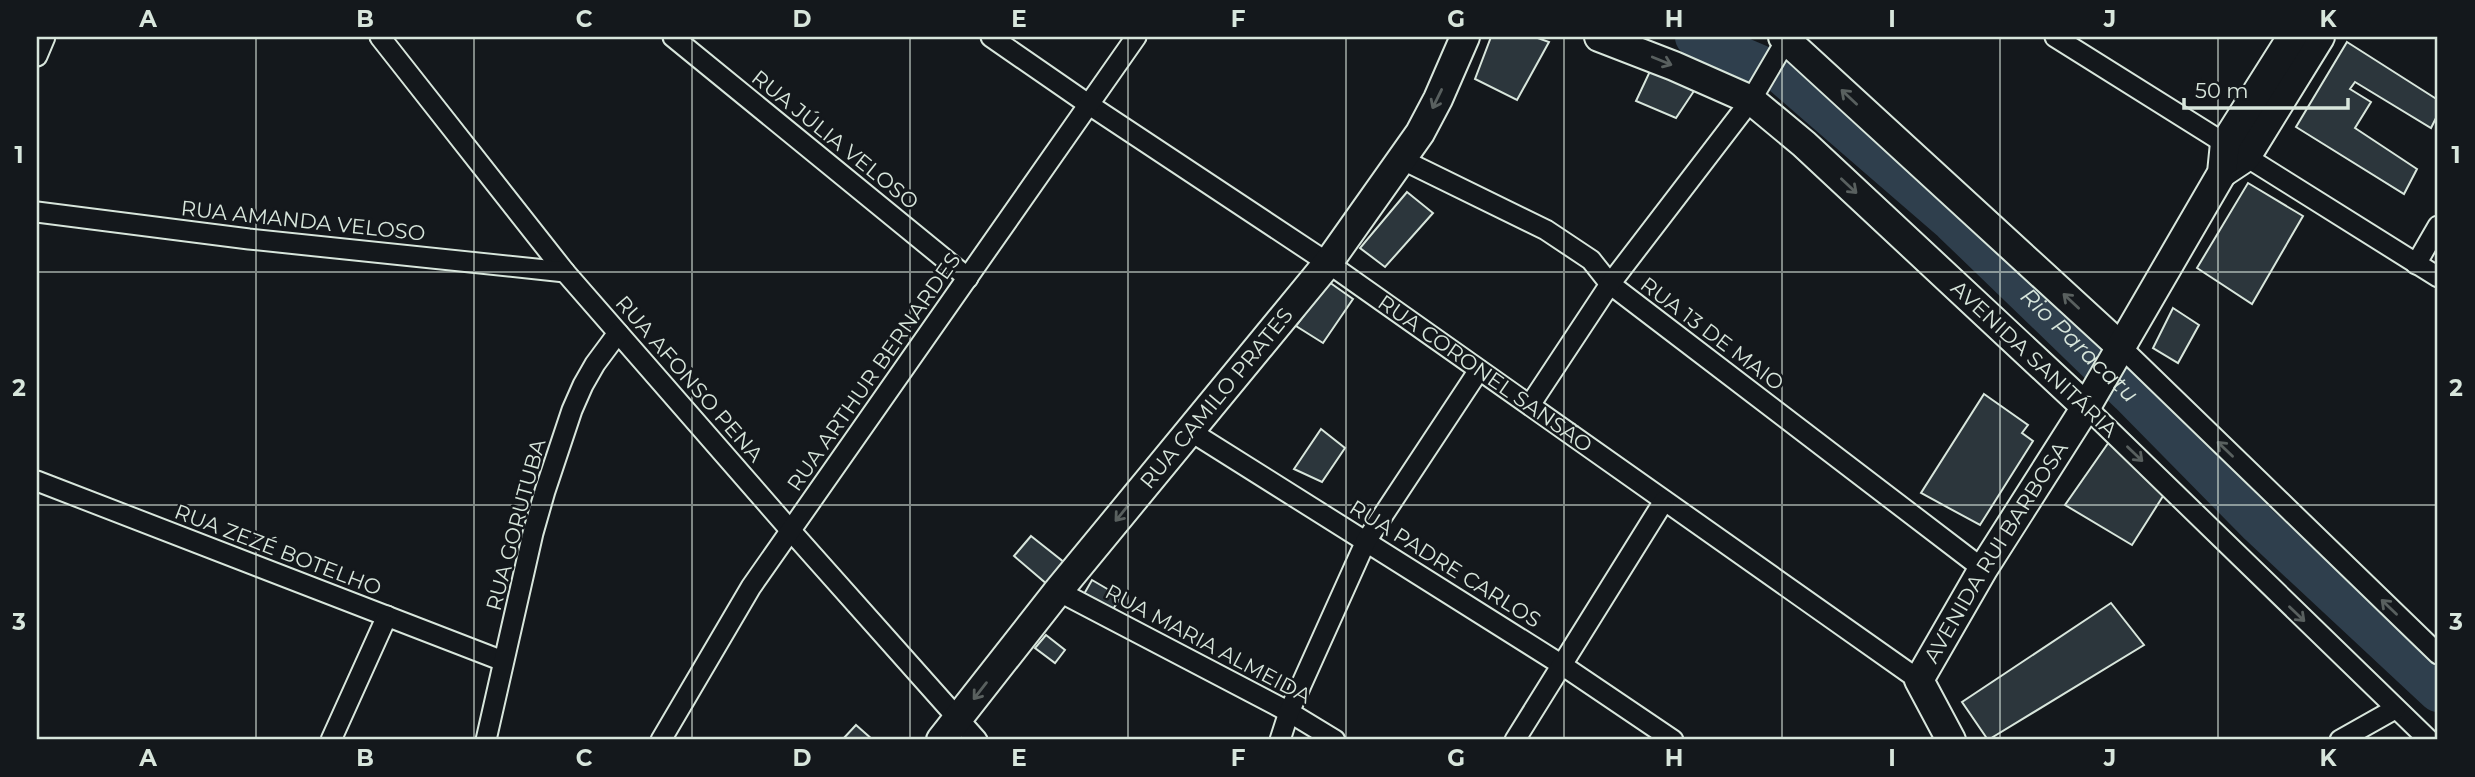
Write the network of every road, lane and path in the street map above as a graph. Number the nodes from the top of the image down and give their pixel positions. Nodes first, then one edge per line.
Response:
1 (45, 37) edge
2 (380, 37) edge
3 (673, 37) edge
4 (991, 37) edge
5 (1136, 37) edge
6 (1465, 37) edge
7 (1599, 37) edge
8 (2055, 37) edge
9 (2292, 37) edge
10 (2319, 37) edge
11 (1785, 40) edge
12 (37, 56) edge
13 (1755, 94) junction
14 (1088, 104) junction
15 (2236, 150) junction
16 (1401, 159) junction
17 (37, 212) edge
18 (2438, 226) edge
19 (1328, 263) junction
20 (2416, 264) junction
21 (565, 272) junction
22 (2438, 277) edge
23 (968, 278) junction
24 (1611, 285) junction
25 (618, 333) junction
26 (1479, 370) junction
27 (2105, 375) junction
28 (1530, 405) junction
29 (1190, 431) junction
30 (37, 481) edge
31 (1664, 501) junction
32 (791, 531) junction
33 (1366, 541) junction
34 (1983, 569) junction
35 (1058, 591) junction
36 (387, 616) junction
37 (2438, 654) edge
38 (503, 662) junction
39 (1562, 665) junction
40 (1919, 680) junction
41 (2395, 709) junction
42 (1289, 712) junction
43 (958, 734) edge
44 (331, 740) edge
45 (486, 740) edge
46 (661, 740) edge
47 (1280, 740) edge
48 (1335, 740) edge
49 (1515, 740) edge
50 (1672, 740) edge
51 (1951, 740) edge
52 (2340, 740) edge
53 (2429, 740) edge

1 - 12 street
2 - 21 street, RUA AFONSO PENA
3 - 23 street, RUA JÚLIA VELOSO
4 - 14 street, RUA CORONEL SANSÃO
5 - 14 street, RUA ARTHUR BERNARDES
6 -> 16 street, RUA CAMILO PRATES
7 -> 13 street, AVENIDA SANITÁRIA
8 - 15 street
9 - 15 street, AVENIDA RUI BARBOSA
10 - 15 street, AVENIDA RUI BARBOSA
11 - 13 street
27 -> 11 street, AVENIDA SANITÁRIA
13 - 24 street
13 -> 27 street, AVENIDA SANITÁRIA
14 - 19 street, RUA CORONEL SANSÃO
14 - 23 street, RUA ARTHUR BERNARDES
15 - 20 street
15 - 27 street, AVENIDA RUI BARBOSA
16 - 19 street, RUA CAMILO PRATES
16 - 24 street, RUA 13 DE MAIO
17 - 21 street, RUA AMANDA VELOSO
18 - 20 street
19 - 26 street, RUA CORONEL SANSÃO
19 - 29 street, RUA CAMILO PRATES
20 - 22 street
21 - 25 street, RUA AFONSO PENA
23 - 32 street, RUA ARTHUR BERNARDES
24 - 28 street
24 - 34 street, RUA 13 DE MAIO
25 - 32 street, RUA AFONSO PENA
25 - 38 street, RUA GORUTUBA
26 - 28 street, RUA CORONEL SANSÃO
26 - 33 street
27 - 34 street, AVENIDA RUI BARBOSA
37 -> 27 street, AVENIDA SANITÁRIA
27 -> 41 street, AVENIDA SANITÁRIA
28 - 31 street, RUA CORONEL SANSÃO
29 - 33 street, RUA PADRE CARLOS
29 -> 35 street, RUA CAMILO PRATES
30 - 36 street, RUA ZEZÉ BOTELHO
31 - 39 street
31 - 40 street, RUA CORONEL SANSÃO
32 - 43 street, RUA AFONSO PENA
32 - 46 street, RUA ARTHUR BERNARDES
33 - 39 street, RUA PADRE CARLOS
33 - 42 street
34 - 40 street, AVENIDA RUI BARBOSA
35 - 42 street, RUA MARIA ALMEIDA
35 -> 43 street, RUA CAMILO PRATES
36 - 38 street, RUA ZEZÉ BOTELHO
36 - 44 street
38 - 45 street, RUA GORUTUBA
39 - 49 street
39 - 50 street, RUA PADRE CARLOS
40 - 51 street, RUA CORONEL SANSÃO
41 - 52 street
41 - 53 street, AVENIDA SANITÁRIA
42 - 47 street
42 - 48 street, RUA MARIA ALMEIDA

